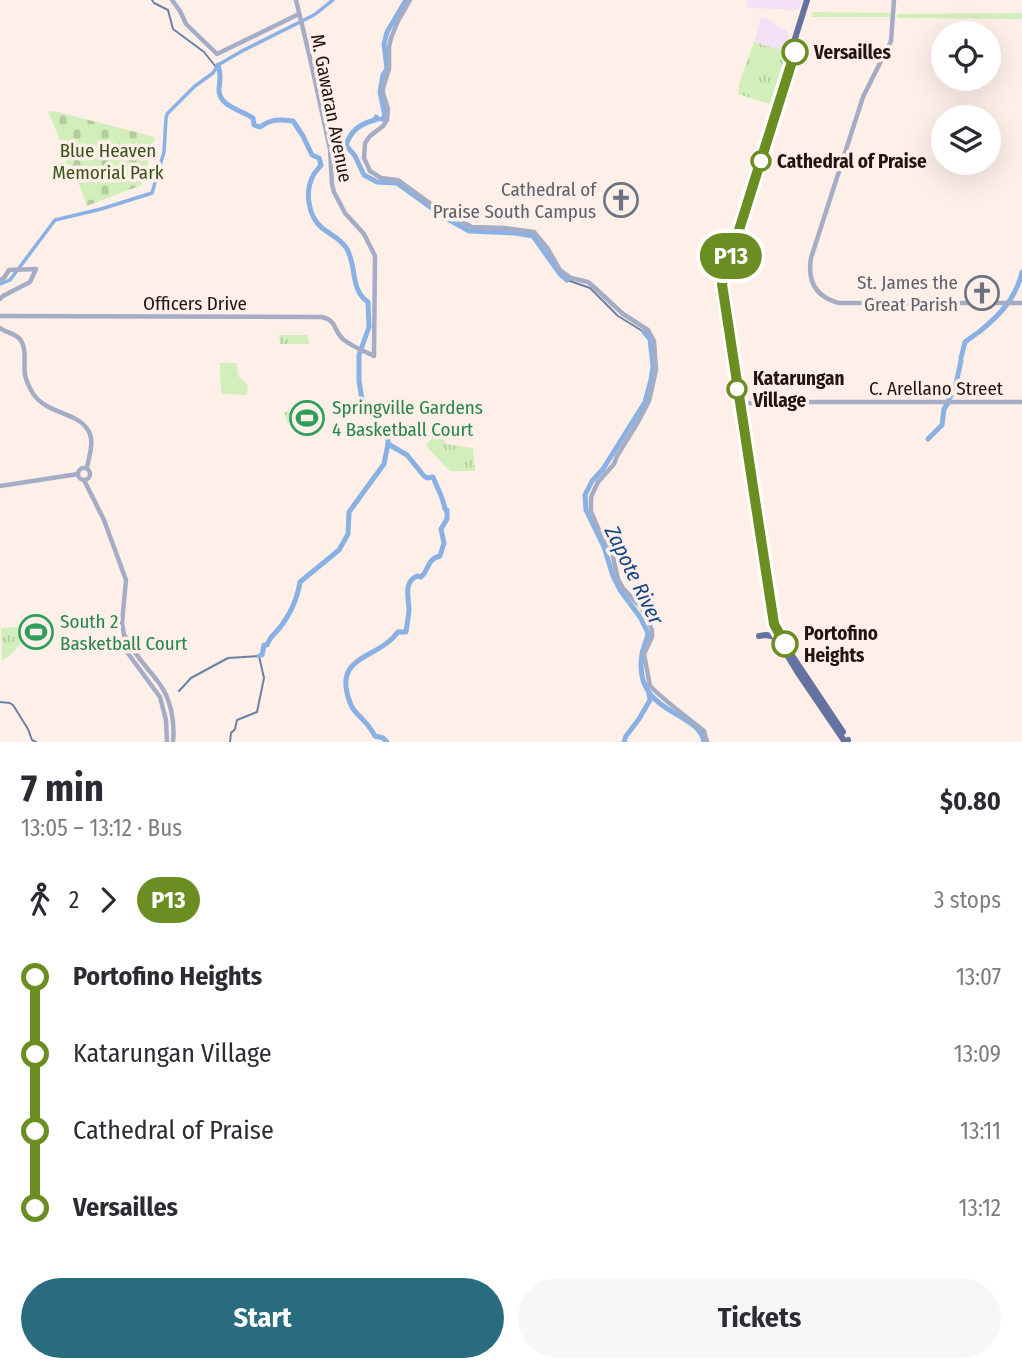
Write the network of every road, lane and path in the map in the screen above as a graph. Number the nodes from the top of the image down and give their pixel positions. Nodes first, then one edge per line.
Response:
1 (172, 0) edge
2 (302, 0) edge
3 (410, 0) edge
4 (809, 0) edge
5 (894, 0) edge
6 (296, 2) edge
7 (300, 15) junction
8 (0, 280) edge
9 (0, 299) edge
10 (1022, 303) edge
11 (0, 316) edge
12 (0, 328) edge
13 (374, 356) joint
14 (740, 402) junction
15 (1022, 402) edge
16 (87, 467) junction
17 (78, 474) junction
18 (85, 480) junction
19 (0, 486) edge
20 (759, 635) dead end
21 (776, 638) junction
22 (160, 691) junction
23 (848, 741) edge
24 (167, 742) edge
25 (173, 742) edge
26 (707, 742) edge

1 - 7 street, M. Gawaran Avenue
2 - 6 street
3 - 26 street
4 - 14 main road
4 - 21 main road
5 - 10 street
6 - 7 street
7 - 13 street, M. Gawaran Avenue
8 - 9 street
11 - 13 street, Officers Drive
12 - 16 street
14 - 15 street, C. Arellano Street
14 - 23 main road
16 - 17 street
16 - 18 street
17 - 18 street
17 - 19 street
18 - 22 street
20 - 21 main road
21 - 23 main road
22 - 24 street
22 - 25 street

